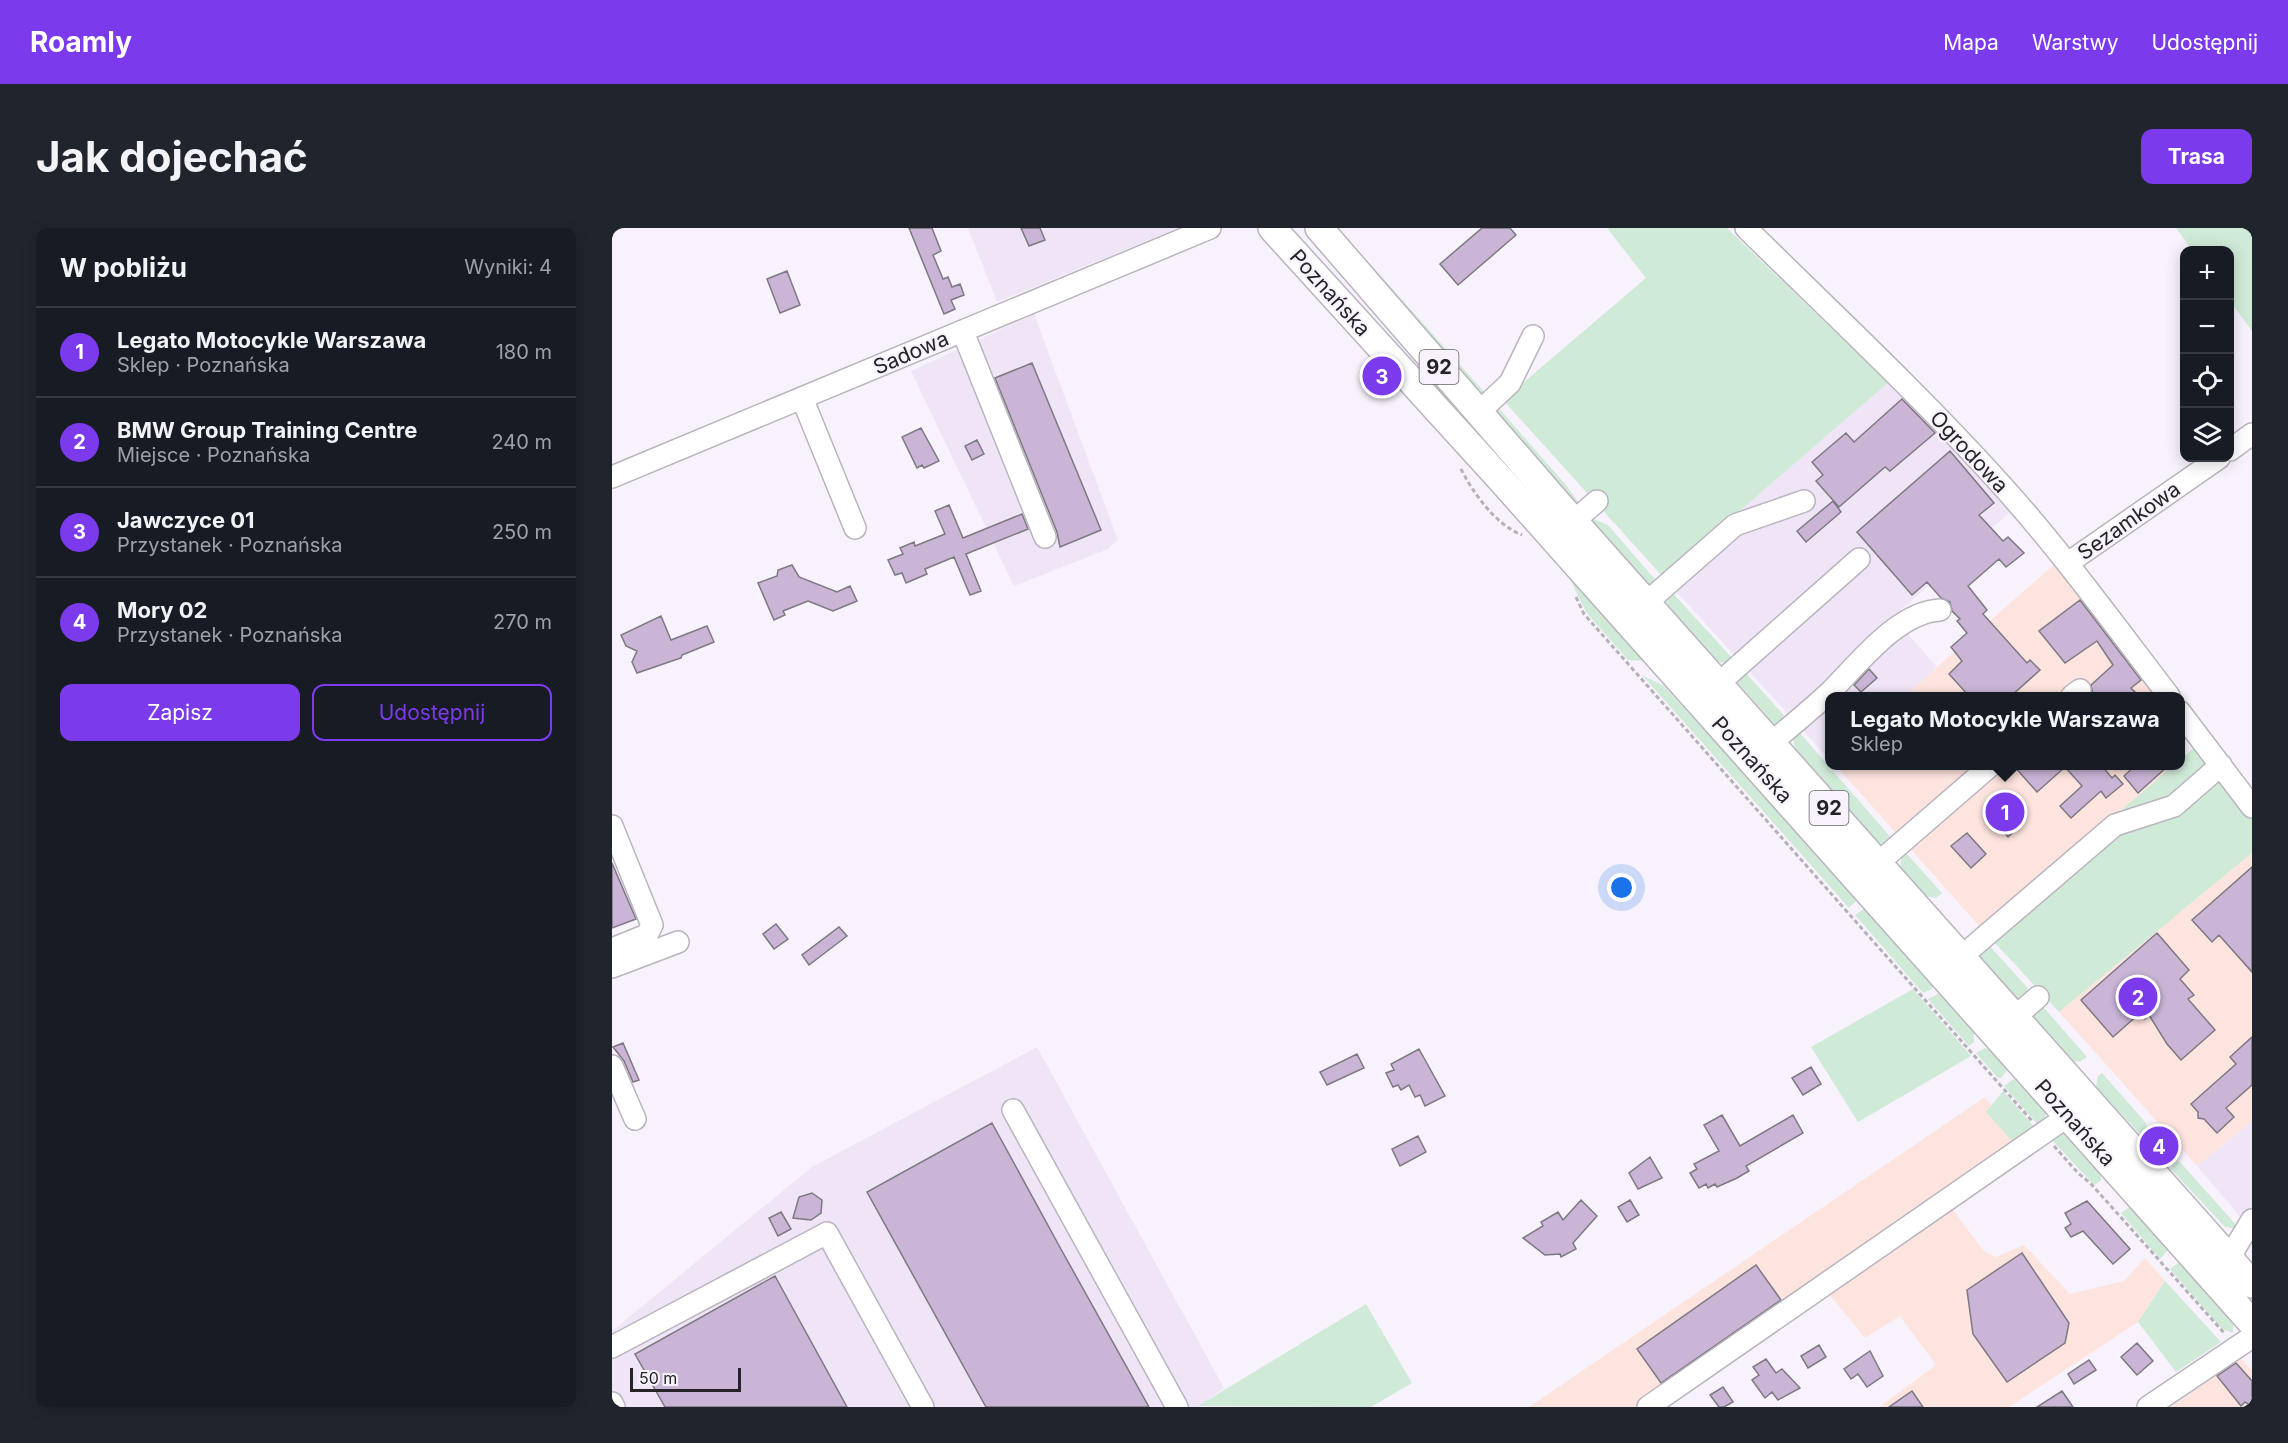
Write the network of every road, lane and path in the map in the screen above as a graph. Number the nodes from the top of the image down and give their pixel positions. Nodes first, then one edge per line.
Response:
1 (1210, 228) edge
2 (1272, 228) edge
3 (1319, 228) edge
4 (1746, 228) edge
5 (963, 332) junction
6 (1533, 336) dead end
7 (802, 398) junction
8 (1479, 412) junction
9 (2252, 434) edge
10 (2234, 447) edge
11 (2213, 462) edge
12 (612, 477) edge
13 (1597, 501) dead end
14 (1804, 501) dead end
15 (1574, 521) junction
16 (855, 528) dead end
17 (1045, 537) dead end
18 (1859, 559) dead end
19 (2068, 563) junction
20 (1646, 603) junction
21 (1940, 610) dead end
22 (1643, 680) dead end
23 (1718, 684) junction
24 (1830, 692) edge
25 (2166, 692) edge
26 (1825, 696) edge
27 (2185, 717) edge
28 (1771, 742) junction
29 (2221, 765) junction
30 (1984, 770) edge
31 (2252, 807) edge
32 (612, 826) edge
33 (1878, 863) junction
34 (678, 942) dead end
35 (612, 949) edge
36 (1961, 957) junction
37 (612, 968) edge
38 (2038, 997) dead end
39 (2015, 1017) junction
40 (612, 1066) edge
41 (1013, 1110) dead end
42 (2068, 1116) junction
43 (635, 1119) dead end
44 (2043, 1133) junction
45 (2252, 1220) edge
46 (2229, 1258) junction
47 (2252, 1284) edge
48 (2252, 1323) edge
49 (2244, 1342) edge
50 (612, 1347) edge
51 (923, 1407) edge
52 (1177, 1407) edge
53 (1648, 1407) edge
54 (2148, 1407) edge

1 - 5 street, Sadowa
2 - 42 main road, Poznańska / 92
3 - 8 main road, Poznańska / 92
4 - 19 street, Ogrodowa
5 - 7 street, Sadowa
5 - 17 street
6 - 8 street
7 - 12 street, Sadowa
7 - 16 street
8 - 15 main road, Poznańska / 92
9 - 10 street
11 - 19 street, Sezamkowa
13 - 15 street
14 - 20 street
15 - 20 main road, Poznańska / 92
18 - 23 street
19 - 25 street, Ogrodowa
20 - 23 main road, Poznańska / 92
21 - 24 street
22 - 44 path
23 - 28 main road, Poznańska / 92
26 - 28 street
27 - 29 street
28 - 33 main road, Poznańska / 92
29 - 31 street
29 - 36 street
30 - 33 street
32 - 35 street
33 - 36 main road, Poznańska / 92
34 - 37 street
36 - 39 main road, Poznańska / 92
38 - 39 street
39 - 46 main road, Poznańska / 92
40 - 43 street
41 - 52 street
42 - 44 street
42 - 48 main road, Poznańska / 92
44 - 49 path
44 - 53 street
45 - 46 street
46 - 47 main road, Poznańska / 92
49 - 54 street
50 - 51 street

